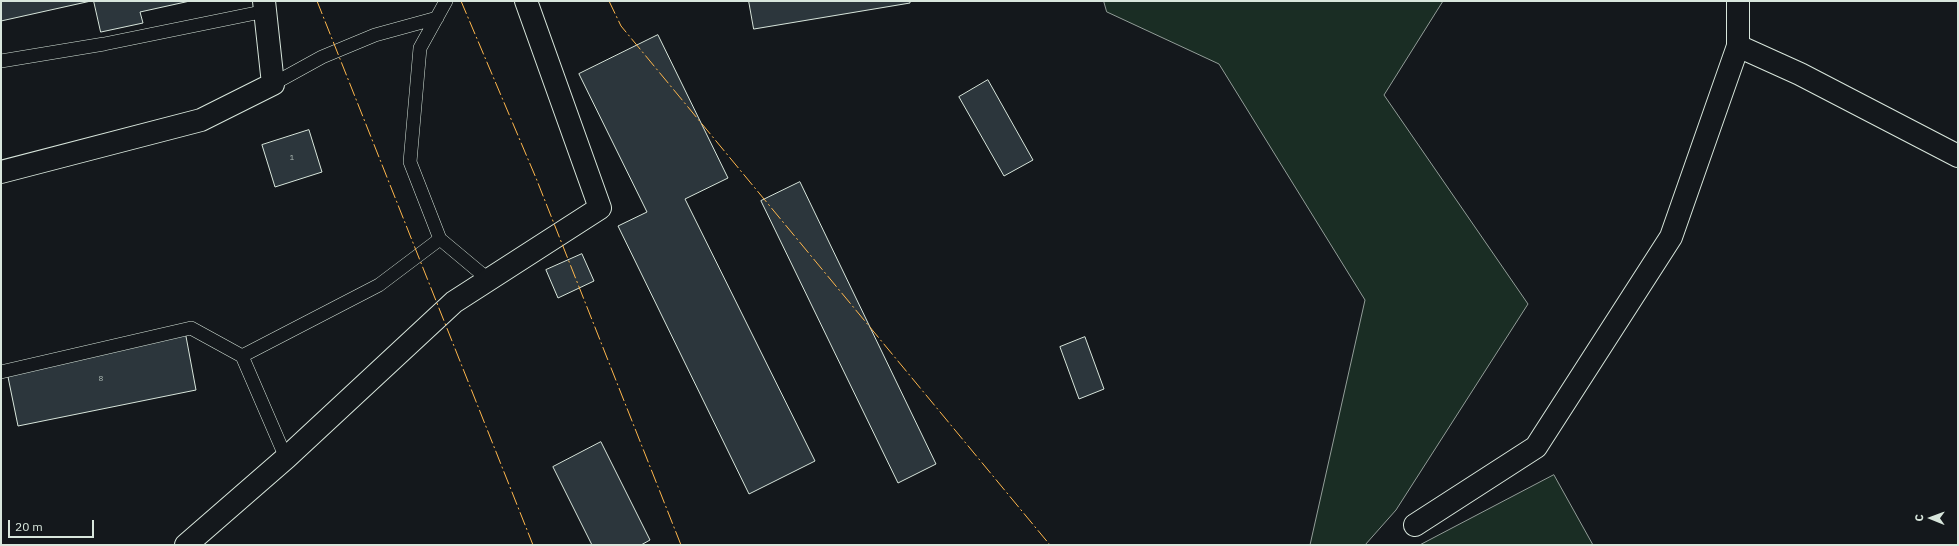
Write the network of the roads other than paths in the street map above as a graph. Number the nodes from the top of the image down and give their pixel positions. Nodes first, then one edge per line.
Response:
1 (446, 1) edge
2 (526, 1) edge
3 (1738, 1) edge
4 (265, 6) edge
5 (436, 18) junction
6 (1738, 46) junction
7 (1, 61) edge
8 (273, 84) junction
9 (1958, 156) edge
10 (1, 172) edge
11 (440, 239) junction
12 (489, 280) junction
13 (242, 356) junction
14 (1, 372) edge
15 (286, 458) junction
16 (1416, 525) dead end
17 (186, 545) edge

1 - 5 lane
2 - 12 street
3 - 6 street
4 - 7 lane
4 - 8 street
5 - 8 lane
5 - 11 lane
6 - 9 street
6 - 16 street
8 - 10 street
11 - 12 lane
11 - 13 lane
12 - 15 street
13 - 14 lane
13 - 15 lane
15 - 17 street

